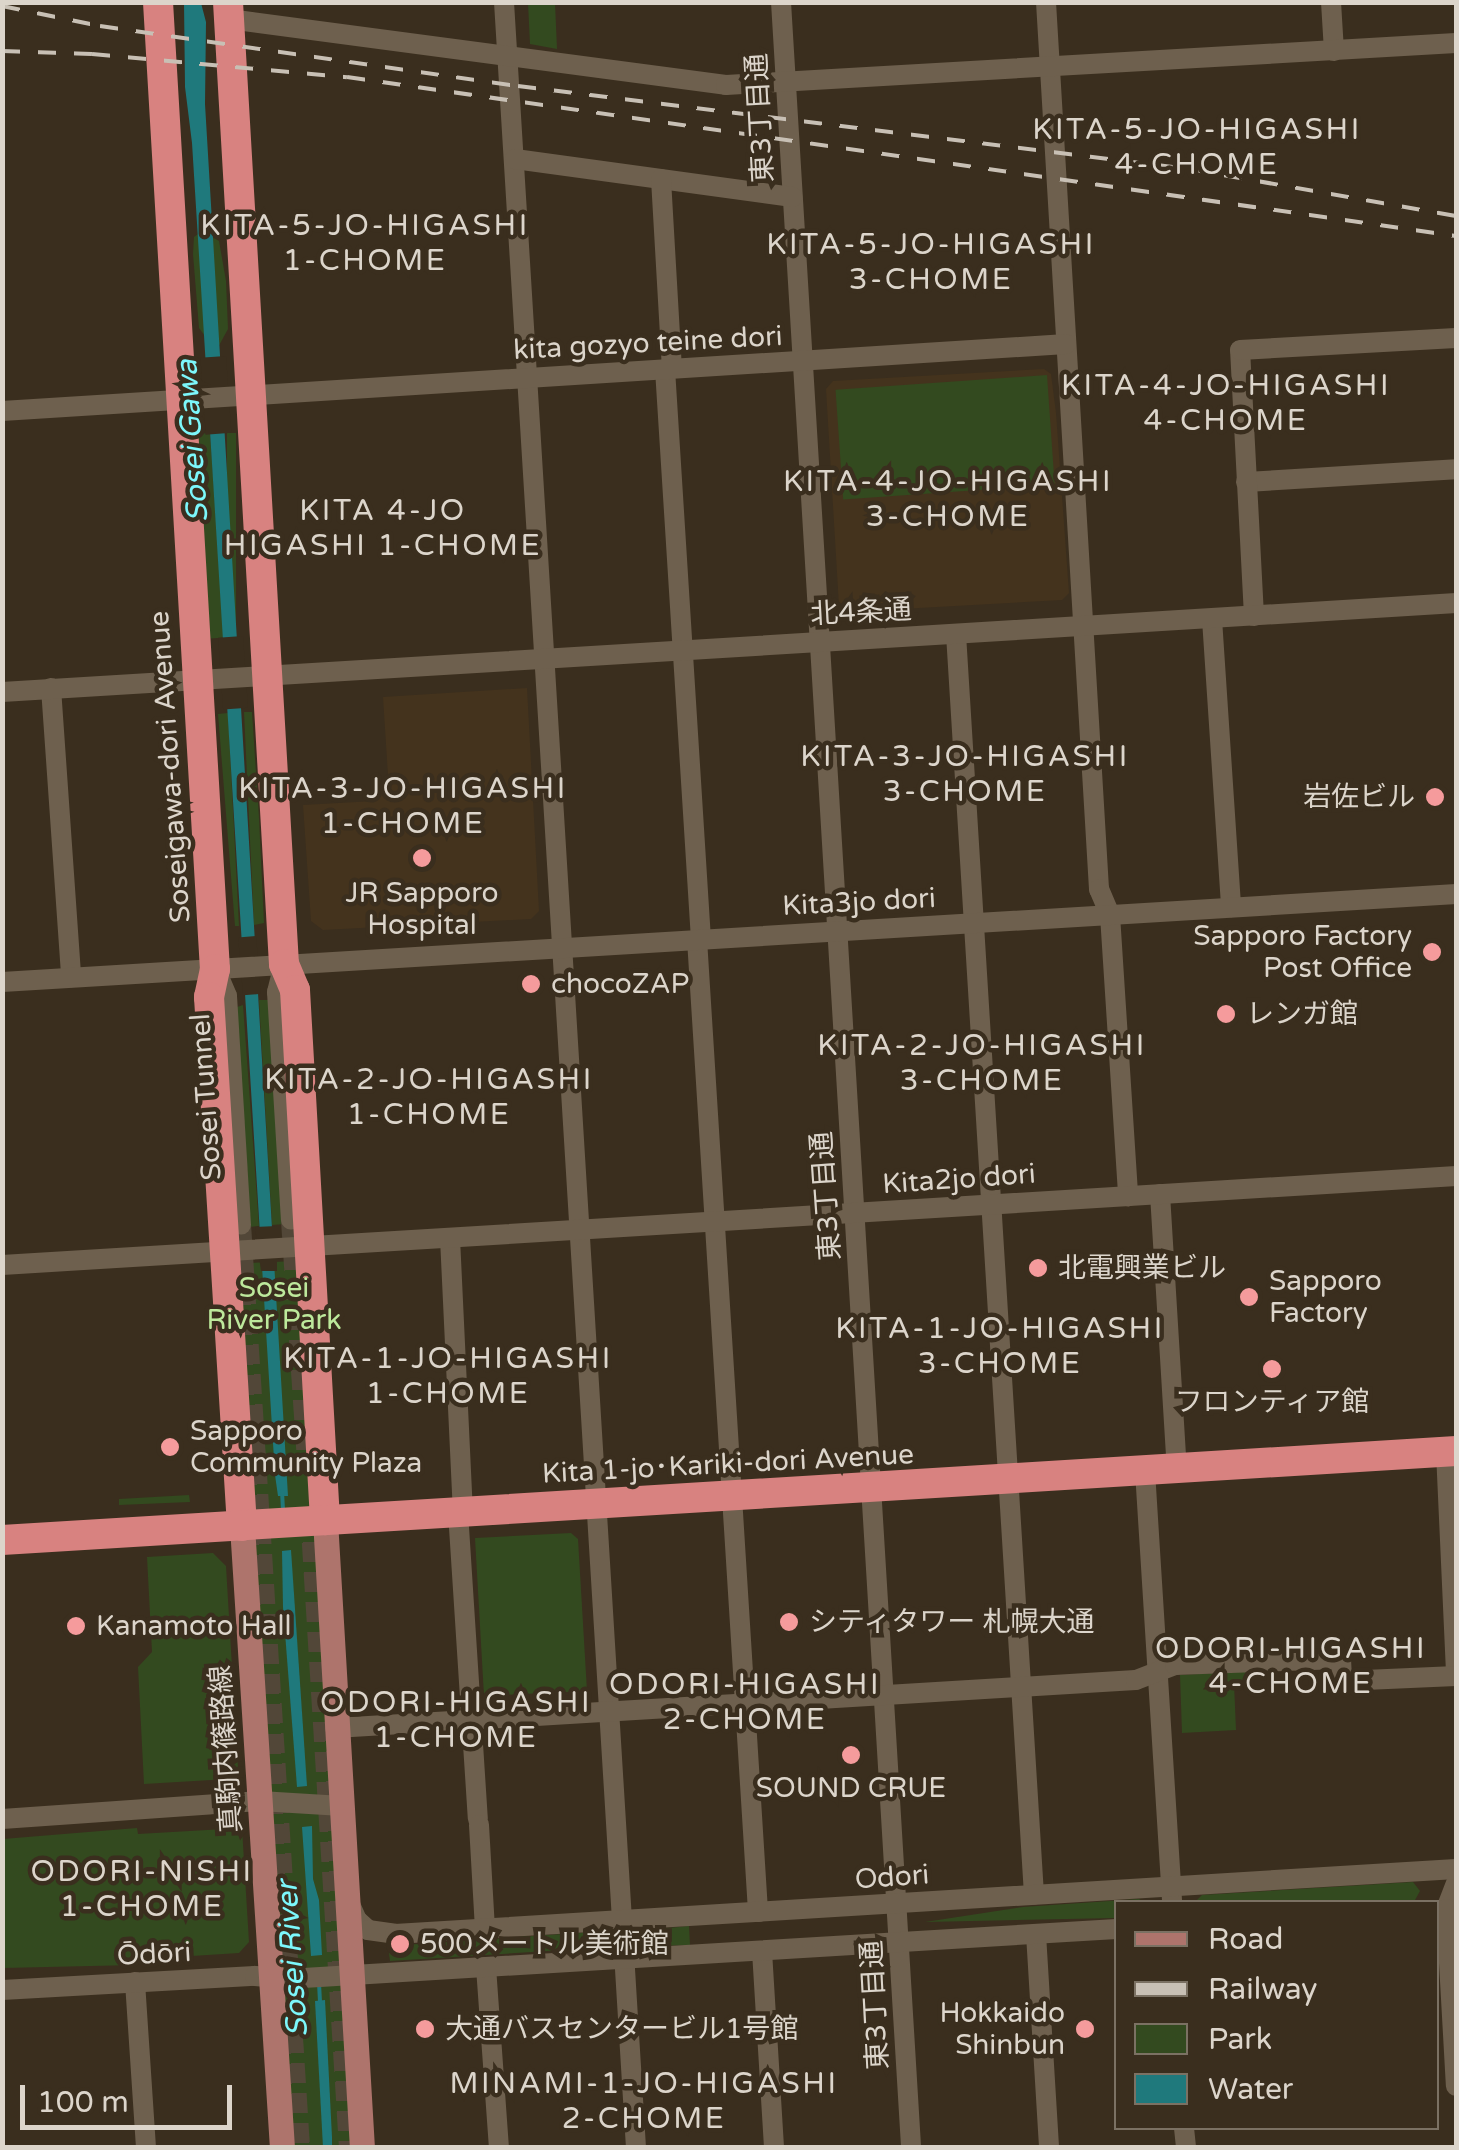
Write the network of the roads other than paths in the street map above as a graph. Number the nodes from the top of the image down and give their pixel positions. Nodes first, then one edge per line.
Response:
1 (158, 2) edge
2 (504, 2) edge
3 (781, 2) edge
4 (1046, 2) edge
5 (1331, 2) edge
6 (229, 11) edge
7 (1456, 43) edge
8 (1334, 51) junction
9 (508, 59) junction
10 (1050, 69) junction
11 (786, 83) junction
12 (515, 159) junction
13 (660, 179) junction
14 (792, 197) junction
15 (1456, 338) edge
16 (1066, 344) junction
17 (802, 361) junction
18 (669, 369) junction
19 (528, 377) junction
20 (242, 396) junction
21 (190, 399) junction
22 (2, 411) edge
23 (1456, 469) edge
24 (1246, 482) junction
25 (1456, 603) edge
26 (1254, 616) junction
27 (1212, 619) junction
28 (1083, 626) junction
29 (956, 634) junction
30 (820, 642) junction
31 (682, 650) junction
32 (545, 659) junction
33 (259, 676) junction
34 (206, 679) junction
35 (50, 688) junction
36 (2, 692) edge
37 (1456, 894) edge
38 (1230, 907) junction
39 (1110, 915) junction
40 (974, 923) junction
41 (837, 931) junction
42 (699, 939) junction
43 (564, 948) junction
44 (275, 965) junction
45 (227, 968) junction
46 (70, 978) junction
47 (2, 982) edge
48 (1456, 1176) edge
49 (1160, 1194) junction
50 (1128, 1196) junction
51 (992, 1204) junction
52 (854, 1213) junction
53 (290, 1220) tunnel mouth
54 (717, 1222) junction
55 (580, 1230) junction
56 (450, 1238) junction
57 (241, 1242) junction
58 (299, 1247) junction
59 (2, 1265) edge
60 (1451, 1452) edge
61 (1177, 1469) junction
62 (1145, 1471) junction
63 (1008, 1479) junction
64 (872, 1488) junction
65 (734, 1496) junction
66 (598, 1504) junction
67 (461, 1512) junction
68 (325, 1520) junction
69 (242, 1526) junction
70 (2, 1540) edge
71 (1454, 1550) edge
72 (1456, 1656) edge
73 (1158, 1672) junction
74 (1456, 1675) edge
75 (1020, 1687) junction
76 (884, 1694) junction
77 (747, 1703) junction
78 (611, 1712) junction
79 (471, 1720) junction
80 (335, 1728) junction
81 (260, 1801) junction
82 (329, 1804) junction
83 (2, 1819) edge
84 (1456, 1869) edge
85 (1456, 1883) edge
86 (1171, 1894) edge
87 (1034, 1895) junction
88 (349, 1900) junction
89 (896, 1904) junction
90 (1446, 1909) edge
91 (758, 1912) junction
92 (623, 1921) junction
93 (485, 1928) junction
94 (1114, 1928) edge
95 (1036, 1934) junction
96 (899, 1943) junction
97 (762, 1950) junction
98 (626, 1960) junction
99 (486, 1967) junction
100 (329, 1976) junction
101 (270, 1977) junction
102 (136, 1982) junction
103 (2, 1990) edge
104 (1456, 2086) edge
105 (146, 2148) edge
106 (282, 2148) edge
107 (362, 2148) edge
108 (499, 2148) edge
109 (636, 2148) edge
110 (774, 2148) edge
111 (911, 2148) edge
112 (1049, 2148) edge

1 - 21 highway, Soseigawa-dori Avenue
2 - 9 street
3 - 11 street, 東3丁目通
4 - 10 street
5 - 8 street
6 - 9 street
6 - 20 highway
7 - 8 street
8 - 10 street
9 - 11 street
9 - 12 street
10 - 11 street
10 - 16 street
11 - 14 street, 東3丁目通
12 - 13 street
12 - 19 street
13 - 14 street
13 - 18 street
14 - 17 street, 東3丁目通
15 - 24 street
16 - 17 street, kita gozyo teine dori
16 - 28 street
17 - 18 street, kita gozyo teine dori
17 - 30 street, 東3丁目通
18 - 19 street, kita gozyo teine dori
18 - 31 street
19 - 20 street, kita gozyo teine dori
19 - 32 street
20 - 21 street, kita gozyo teine dori
20 - 33 highway
21 - 22 street
21 - 34 highway, Soseigawa-dori Avenue
23 - 24 street
24 - 26 street
25 - 26 street, 北4条通
26 - 27 street, 北4条通
27 - 28 street, 北4条通
27 - 38 street
28 - 29 street, 北4条通
28 - 39 street
29 - 30 street, 北4条通
29 - 40 street
30 - 31 street, 北4条通
30 - 41 street, 東3丁目通
31 - 32 street, 北4条通
31 - 42 street
32 - 33 street, 北4条通
32 - 43 street
33 - 34 street, 北4条通
33 - 44 highway
34 - 35 street
34 - 45 highway, Soseigawa-dori Avenue
35 - 36 street
35 - 46 street
37 - 38 street, Kita3jo dori
38 - 39 street, Kita3jo dori
39 - 40 street, Kita3jo dori
39 - 50 street
40 - 41 street, Kita3jo dori
40 - 51 street
41 - 42 street, Kita3jo dori
41 - 52 street, 東3丁目通
42 - 43 street, Kita3jo dori
42 - 54 street
43 - 44 street, Kita3jo dori
43 - 55 street
44 - 45 street, Kita3jo dori
44 - 53 street
44 - 58 highway
45 - 46 street
45 - 57 highway, Soseigawa-dori Avenue
46 - 47 street
48 - 49 street, Kita2jo dori
49 - 50 street, Kita2jo dori
49 - 61 street
50 - 51 street, Kita2jo dori
51 - 52 street, Kita2jo dori
51 - 63 street
52 - 54 street, Kita2jo dori
52 - 64 street, 東3丁目通
54 - 55 street, Kita2jo dori
54 - 65 street
55 - 56 street, Kita2jo dori
55 - 66 street
56 - 58 street, Kita2jo dori
56 - 67 street
57 - 58 street, Kita2jo dori
57 - 59 street, Kita2jo dori
57 - 69 highway, Soseigawa-dori Avenue
58 - 68 highway
60 - 61 highway, Kita 1-jo･Kariki-dori Avenue
60 - 71 street
61 - 62 highway, Kita 1-jo･Kariki-dori Avenue
62 - 63 highway, Kita 1-jo･Kariki-dori Avenue
62 - 73 street
63 - 64 highway, Kita 1-jo･Kariki-dori Avenue
63 - 75 street
64 - 65 highway, Kita 1-jo･Kariki-dori Avenue
64 - 76 street, 東3丁目通
65 - 66 highway, Kita 1-jo･Kariki-dori Avenue
65 - 77 street
66 - 67 highway, Kita 1-jo･Kariki-dori Avenue
66 - 78 street
67 - 68 highway, Kita 1-jo･Kariki-dori Avenue
67 - 79 street
68 - 69 highway, Kita 1-jo･Kariki-dori Avenue
68 - 80 main road
69 - 70 highway, Kita 1-jo･Kariki-dori Avenue
69 - 81 main road, 真駒内篠路線
71 - 72 street
72 - 74 street
73 - 74 street
73 - 75 street
73 - 86 street
75 - 76 street
75 - 87 street
76 - 77 street
76 - 89 street, 東3丁目通
77 - 78 street
77 - 91 street
78 - 79 street
78 - 92 street
79 - 80 street
79 - 93 street
80 - 82 main road
81 - 82 street
81 - 83 street
81 - 101 main road, 真駒内篠路線
82 - 88 main road
84 - 86 street, Odori
85 - 90 street
86 - 87 street, Odori
87 - 89 street, Odori
88 - 93 street, Odori
88 - 100 main road
89 - 91 street, Odori
89 - 96 street, 東3丁目通
90 - 104 street
91 - 92 street, Odori
92 - 93 street, Odori
92 - 98 street
94 - 95 street
95 - 96 street
95 - 112 street
96 - 97 street
96 - 111 street, 東3丁目通
97 - 98 street
97 - 110 street
98 - 99 street
98 - 109 street
99 - 100 street
99 - 108 street
100 - 101 street, Ōdōri
100 - 107 main road
101 - 102 street, Ōdōri
101 - 106 main road, 真駒内篠路線
102 - 103 street, Ōdōri
102 - 105 street

